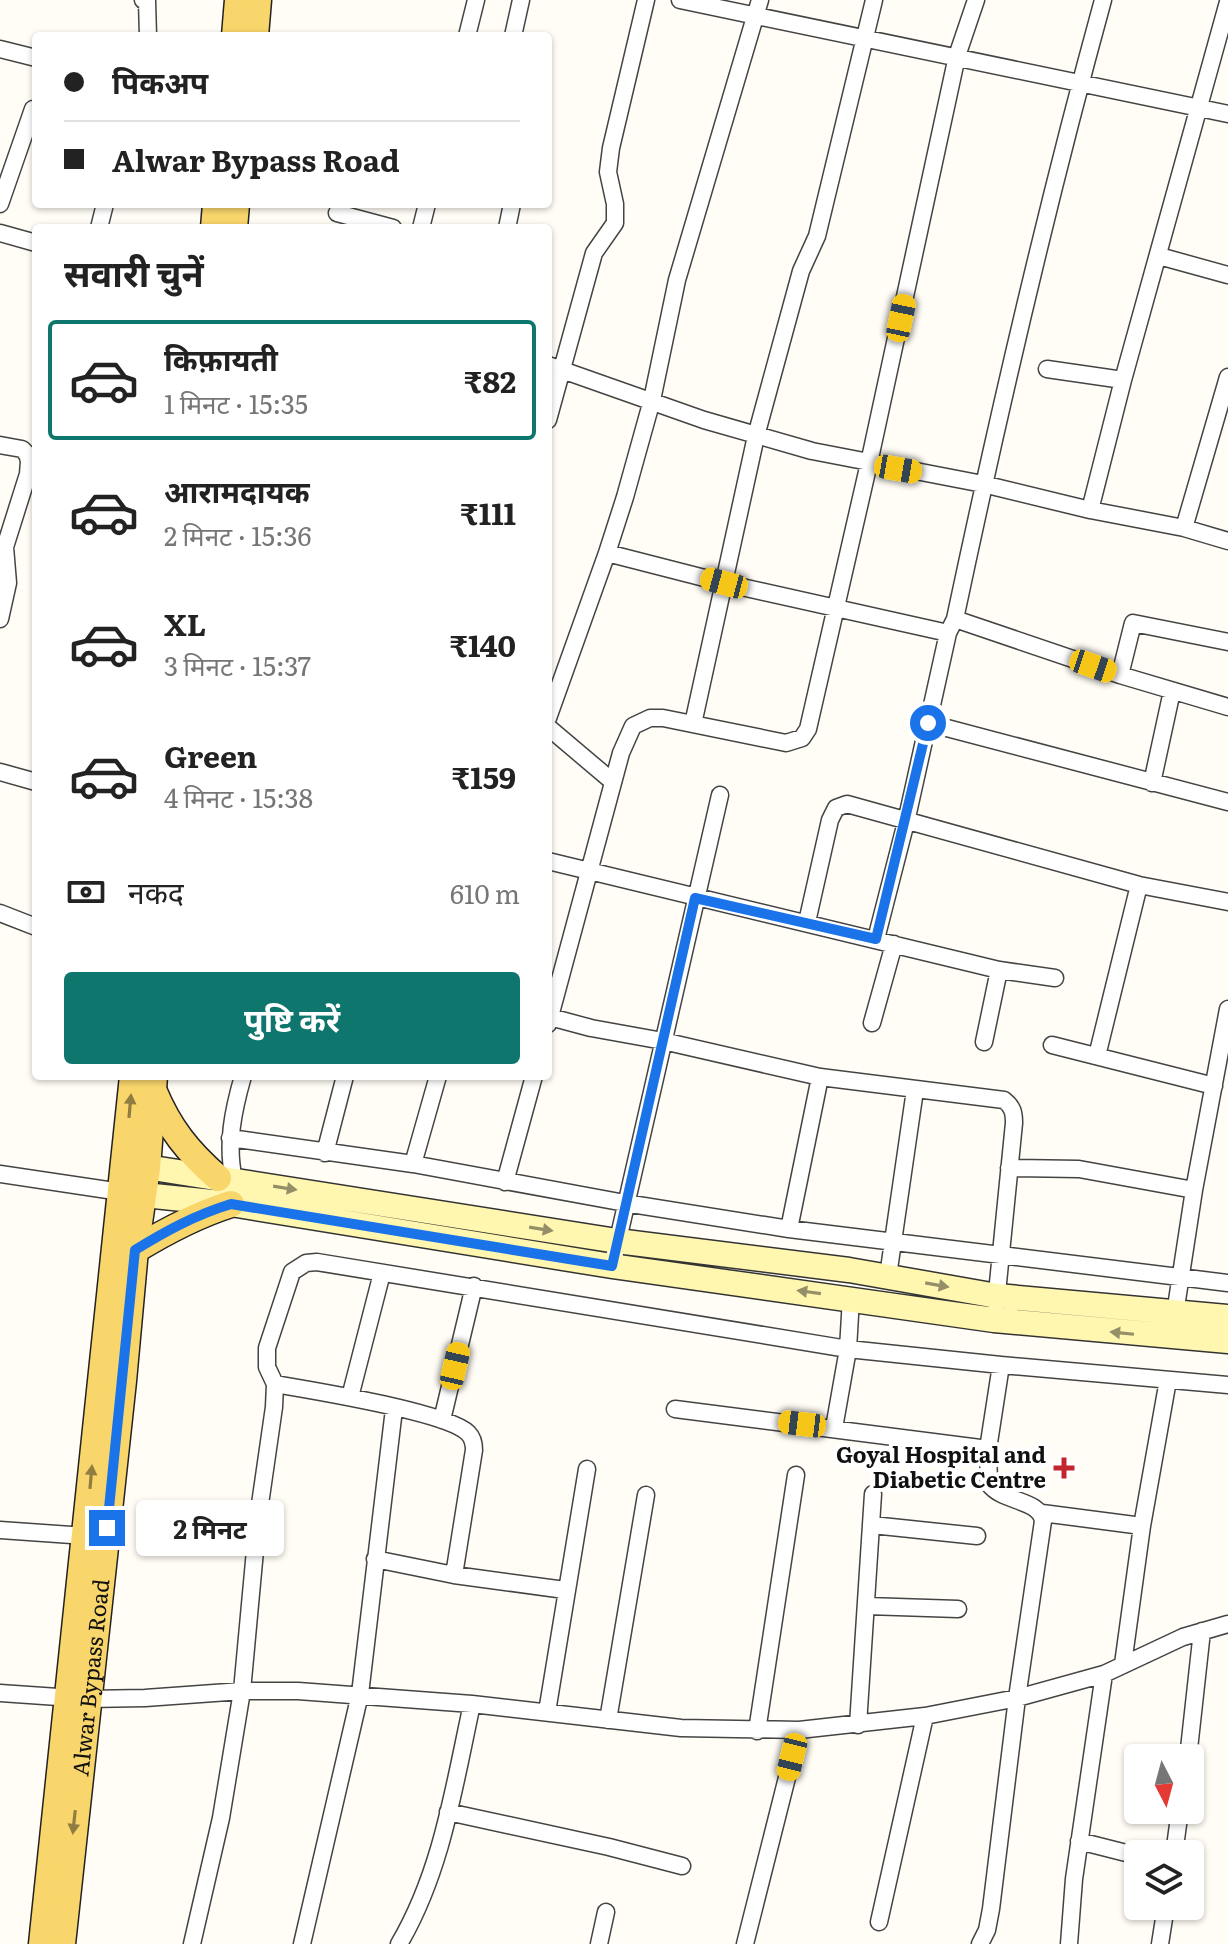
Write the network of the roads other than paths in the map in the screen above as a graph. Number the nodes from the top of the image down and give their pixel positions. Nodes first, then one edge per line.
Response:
1 (143, 0) edge
2 (238, 0) edge
3 (258, 0) edge
4 (476, 0) edge
5 (521, 0) edge
6 (646, 0) edge
7 (680, 0) edge
8 (874, 0) edge
9 (976, 0) edge
10 (1103, 0) edge
11 (1228, 2) edge
12 (758, 8) edge
13 (148, 32) edge
14 (235, 32) edge
15 (255, 32) edge
16 (468, 32) edge
17 (514, 32) edge
18 (865, 39) junction
19 (0, 49) edge
20 (957, 56) junction
21 (32, 57) edge
22 (1081, 82) junction
23 (1200, 107) junction
24 (32, 112) edge
25 (1228, 114) edge
26 (0, 204) edge
27 (337, 213) dead end
28 (378, 224) edge
29 (0, 233) edge
30 (32, 242) edge
31 (1159, 256) junction
32 (1228, 275) edge
33 (555, 367) edge
34 (1047, 369) dead end
35 (1228, 377) edge
36 (1123, 380) junction
37 (552, 390) edge
38 (652, 400) junction
39 (756, 436) junction
40 (0, 445) edge
41 (869, 463) junction
42 (983, 484) junction
43 (1090, 510) junction
44 (1184, 528) junction
45 (1228, 541) edge
46 (2, 553) edge
47 (607, 553) junction
48 (724, 583) junction
49 (836, 608) junction
50 (0, 619) edge
51 (952, 626) junction
52 (1228, 642) edge
53 (1120, 675) junction
54 (1172, 691) junction
55 (552, 707) edge
56 (1228, 707) edge
57 (928, 723) junction
58 (693, 724) junction
59 (552, 730) edge
60 (0, 772) edge
61 (32, 781) edge
62 (613, 782) junction
63 (1152, 783) junction
64 (720, 795) dead end
65 (1228, 802) edge
66 (906, 822) junction
67 (552, 862) edge
68 (590, 870) junction
69 (1139, 885) junction
70 (695, 898) junction
71 (1228, 902) edge
72 (0, 913) edge
73 (807, 922) junction
74 (32, 925) edge
75 (876, 939) junction
76 (894, 944) junction
77 (999, 970) junction
78 (1055, 978) dead end
79 (552, 1009) edge
80 (1228, 1009) edge
81 (552, 1021) edge
82 (872, 1023) dead end
83 (663, 1041) junction
84 (984, 1042) dead end
85 (1052, 1045) dead end
86 (1097, 1056) junction
87 (820, 1077) junction
88 (146, 1080) edge
89 (242, 1080) edge
90 (344, 1080) edge
91 (437, 1080) edge
92 (533, 1080) edge
93 (1214, 1086) junction
94 (915, 1090) junction
95 (230, 1138) junction
96 (325, 1153) junction
97 (413, 1164) junction
98 (136, 1166) junction
99 (1009, 1168) junction
100 (0, 1174) edge
101 (505, 1182) junction
102 (228, 1188) junction
103 (1194, 1190) junction
104 (132, 1194) junction
105 (625, 1203) junction
106 (789, 1229) junction
107 (617, 1241) junction
108 (892, 1242) junction
109 (135, 1250) junction
110 (1000, 1256) junction
111 (612, 1266) junction
112 (382, 1273) junction
113 (888, 1276) junction
114 (1182, 1276) junction
115 (1228, 1283) edge
116 (474, 1286) junction
117 (851, 1298) junction
118 (995, 1308) junction
119 (1228, 1317) edge
120 (1173, 1326) junction
121 (1228, 1341) edge
122 (848, 1349) junction
123 (1001, 1365) junction
124 (1168, 1380) junction
125 (275, 1384) junction
126 (1228, 1385) edge
127 (350, 1397) junction
128 (394, 1409) junction
129 (675, 1409) dead end
130 (442, 1420) junction
131 (834, 1428) junction
132 (988, 1449) junction
133 (587, 1469) dead end
134 (796, 1475) dead end
135 (873, 1494) dead end
136 (646, 1495) dead end
137 (1042, 1513) junction
138 (872, 1525) junction
139 (1142, 1526) junction
140 (0, 1530) edge
141 (86, 1536) junction
142 (977, 1536) dead end
143 (375, 1559) junction
144 (454, 1575) junction
145 (565, 1590) junction
146 (867, 1606) junction
147 (958, 1609) dead end
148 (1228, 1624) edge
149 (1202, 1631) junction
150 (1123, 1664) junction
151 (1104, 1674) junction
152 (242, 1691) junction
153 (0, 1693) edge
154 (360, 1694) junction
155 (77, 1698) junction
156 (1017, 1698) junction
157 (472, 1704) junction
158 (547, 1712) junction
159 (925, 1716) junction
160 (608, 1720) junction
161 (858, 1725) junction
162 (799, 1730) junction
163 (757, 1731) junction
164 (1190, 1744) edge
165 (448, 1812) junction
166 (1079, 1841) junction
167 (1124, 1852) edge
168 (682, 1866) dead end
169 (606, 1912) dead end
170 (1164, 1920) edge
171 (879, 1922) dead end
172 (42, 1944) edge
173 (62, 1944) edge
174 (192, 1944) edge
175 (302, 1944) edge
176 (399, 1944) edge
177 (599, 1944) edge
178 (745, 1944) edge
179 (980, 1944) edge
180 (1069, 1944) edge
181 (1160, 1944) edge

1 - 13 street
2 - 14 main road
3 - 15 main road
4 - 16 street
5 - 17 street
6 - 33 street
7 - 12 street
8 - 18 street
9 - 20 street
10 - 22 street
11 - 23 street
12 - 18 street
12 - 38 street
18 - 20 street
18 - 39 street
19 - 21 street
20 - 22 street
20 - 41 street
22 - 23 street
22 - 42 street
23 - 25 street
23 - 31 street
24 - 26 street
27 - 28 street
29 - 30 street
31 - 32 street
31 - 36 street
33 - 37 street
33 - 38 street
34 - 36 street
35 - 44 street
36 - 43 street
38 - 39 street
38 - 47 street
39 - 41 street
39 - 48 street
40 - 46 street
41 - 42 street
41 - 49 street
42 - 43 street
42 - 51 street
43 - 44 street
44 - 45 street
46 - 50 street
47 - 48 street
47 - 55 street
48 - 49 street
48 - 58 street
49 - 51 street
49 - 58 street
51 - 53 street
51 - 57 street
52 - 53 street
53 - 54 street
54 - 56 street
54 - 63 street
57 - 63 street
57 - 66 street
58 - 62 street
59 - 62 street
60 - 61 street
62 - 68 street
63 - 65 street
64 - 70 street
66 - 69 street
66 - 73 street
66 - 75 street
67 - 68 street
68 - 70 street
68 - 79 street
69 - 71 street
69 - 86 street
70 - 73 street
70 - 83 street
72 - 74 street
73 - 75 street
75 - 76 street
76 - 77 street
76 - 82 street
77 - 78 street
77 - 84 street
80 - 93 street
81 - 83 street
83 - 87 street
83 - 105 street
85 - 86 street
86 - 93 street
87 - 94 street
87 - 106 street
88 - 98 main road
88 - 102 main road
89 - 95 street
90 - 96 street
91 - 97 street
92 - 101 street
93 - 103 street
94 - 99 street
94 - 108 street
95 - 96 street
95 - 102 street
96 - 97 street
97 - 101 street
98 - 102 main road
98 - 104 main road
99 - 103 street
99 - 110 street
100 - 104 street
101 - 105 street
102 - 104 main road
102 -> 107 main road
102 - 109 main road
102 - 111 main road
103 - 114 street
104 - 109 main road, Alwar Bypass Road
141 -> 104 main road, Alwar Bypass Road
105 - 106 street
105 - 107 street
106 - 108 street
107 - 111 street
107 - 113 main road
108 - 110 street
108 - 113 street
109 - 155 main road, Alwar Bypass Road
110 - 114 street
110 - 118 street
117 -> 111 main road
112 - 116 street
112 - 125 street
112 - 127 street
113 -> 118 main road
114 - 115 street
114 - 120 street
116 - 122 street
116 - 130 street
117 - 118 main road
117 - 122 street
118 - 120 main road
119 - 120 main road
120 - 121 main road
122 - 123 street
122 - 131 street
123 - 124 street
123 - 132 street
124 - 126 street
124 - 139 street
125 - 127 street
125 - 152 street
127 - 128 street
128 - 130 street
128 - 143 street
129 - 131 street
130 - 144 street
131 - 132 street
132 - 137 street
133 - 145 street
134 - 163 street
135 - 138 street
136 - 160 street
137 - 139 street
137 - 156 street
138 - 142 street
138 - 146 street
139 - 150 street
140 - 141 street
141 - 155 main road, Alwar Bypass Road
143 - 144 street
143 - 154 street
144 - 145 street
145 - 158 street
146 - 147 street
146 - 161 street
148 - 149 street
149 - 150 street
149 - 164 street
150 - 151 street
151 - 156 street
151 - 166 street
152 - 154 street
152 - 155 street
152 - 174 street
153 - 155 street
154 - 157 street
154 - 175 street
155 - 172 main road, Alwar Bypass Road
155 -> 173 main road, Alwar Bypass Road
156 - 159 street
156 - 179 street
157 - 158 street
157 - 165 street
158 - 160 street
159 - 161 street
159 - 171 street
160 - 163 street
161 - 162 street
162 - 163 street
162 - 178 street
165 - 168 street
165 - 176 street
166 - 167 street
166 - 180 street
169 - 177 street
170 - 181 street

